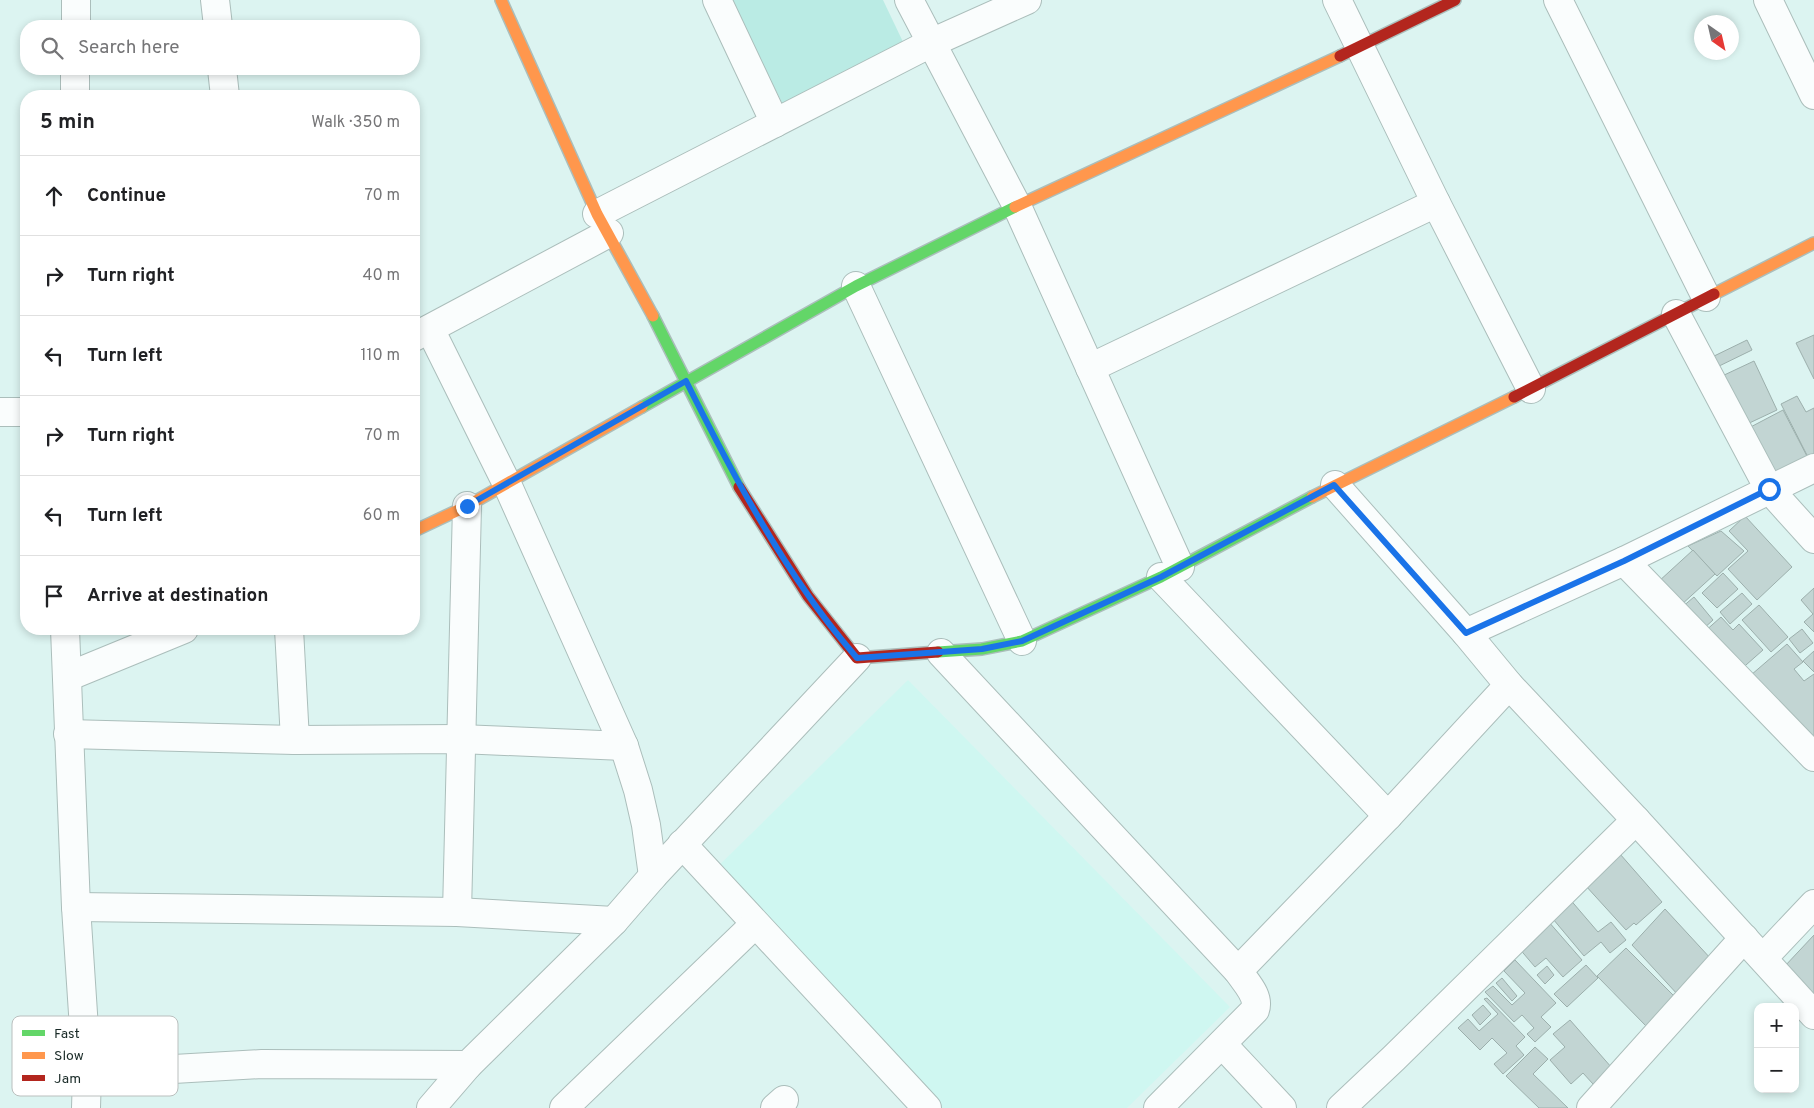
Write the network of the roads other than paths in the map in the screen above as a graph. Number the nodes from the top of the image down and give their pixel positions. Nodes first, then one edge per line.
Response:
1 (76, 0) edge
2 (215, 0) edge
3 (502, 0) edge
4 (716, 0) edge
5 (909, 0) edge
6 (1027, 0) edge
7 (1337, 0) edge
8 (1454, 0) edge
9 (1558, 0) edge
10 (1768, 0) edge
11 (76, 20) edge
12 (217, 20) edge
13 (930, 43) junction
14 (1359, 47) junction
15 (75, 75) edge
16 (223, 75) edge
17 (75, 90) edge
18 (224, 90) edge
19 (1814, 95) edge
20 (775, 123) junction
21 (1436, 203) junction
22 (1017, 206) junction
23 (603, 224) junction
24 (1814, 243) edge
25 (856, 286) junction
26 (1706, 298) junction
27 (1676, 314) junction
28 (422, 333) edge
29 (1090, 368) junction
30 (686, 381) junction
31 (1531, 389) junction
32 (0, 412) edge
33 (20, 412) edge
34 (1814, 468) edge
35 (507, 484) junction
36 (1334, 485) junction
37 (1769, 489) junction
38 (467, 506) junction
39 (420, 529) edge
40 (1814, 539) edge
41 (1624, 561) junction
42 (1171, 572) junction
43 (1466, 633) junction
44 (65, 635) edge
45 (169, 635) edge
46 (288, 635) edge
47 (1022, 641) junction
48 (941, 653) junction
49 (857, 658) junction
50 (67, 677) junction
51 (1509, 685) junction
52 (68, 734) junction
53 (460, 739) junction
54 (295, 740) junction
55 (624, 746) junction
56 (1814, 757) edge
57 (1388, 816) junction
58 (1636, 820) junction
59 (682, 844) junction
60 (653, 876) junction
61 (1814, 904) edge
62 (76, 907) junction
63 (457, 912) junction
64 (614, 921) junction
65 (755, 924) junction
66 (1744, 938) junction
67 (1763, 958) junction
68 (1238, 971) junction
69 (1814, 1015) edge
70 (83, 1016) edge
71 (1222, 1044) junction
72 (468, 1065) junction
73 (178, 1069) edge
74 (431, 1108) edge
75 (564, 1108) edge
76 (927, 1108) edge
77 (1158, 1108) edge
78 (1282, 1108) edge
79 (1341, 1108) edge
80 (1591, 1108) edge

1 - 11 street
2 - 12 street
3 - 23 street
4 - 20 street
5 - 13 street
6 - 13 street
7 - 14 street
8 - 14 street
9 - 26 street
10 - 19 street
13 - 20 street
13 - 22 street
14 - 21 street
14 - 22 street
15 - 17 street
16 - 18 street
20 - 23 street
21 - 29 street
21 - 31 street
22 - 25 street
22 - 29 street
23 - 28 street
23 - 30 street
24 - 26 street
25 - 30 street
25 - 47 street
26 - 27 street
27 - 31 street
27 - 37 street
28 - 35 street
29 - 42 street
30 - 35 street
30 - 49 street
31 - 36 street
32 - 33 street
34 - 37 street
35 - 38 street
35 - 55 street
36 - 42 street
36 - 43 street
37 - 40 street
37 - 41 street
38 - 39 street
38 - 53 street
41 - 43 street
41 - 56 street
42 - 47 street
42 - 57 street
43 - 51 street
44 - 50 street
45 - 50 street
46 - 54 street
47 - 48 street
48 - 49 street
48 - 68 street
49 - 59 street
50 - 52 street
51 - 57 street
51 - 58 street
52 - 54 street
52 - 62 street
53 - 54 street
53 - 55 street
53 - 63 street
55 - 60 street
57 - 68 street
58 - 66 street
58 - 79 street
59 - 60 street
59 - 65 street
60 - 64 street
61 - 67 street
62 - 63 street
62 - 70 street
63 - 64 street
64 - 72 street
65 - 75 street
65 - 76 street
66 - 67 street
66 - 80 street
67 - 69 street
68 - 71 street
71 - 77 street
71 - 78 street
72 - 73 street
72 - 74 street

